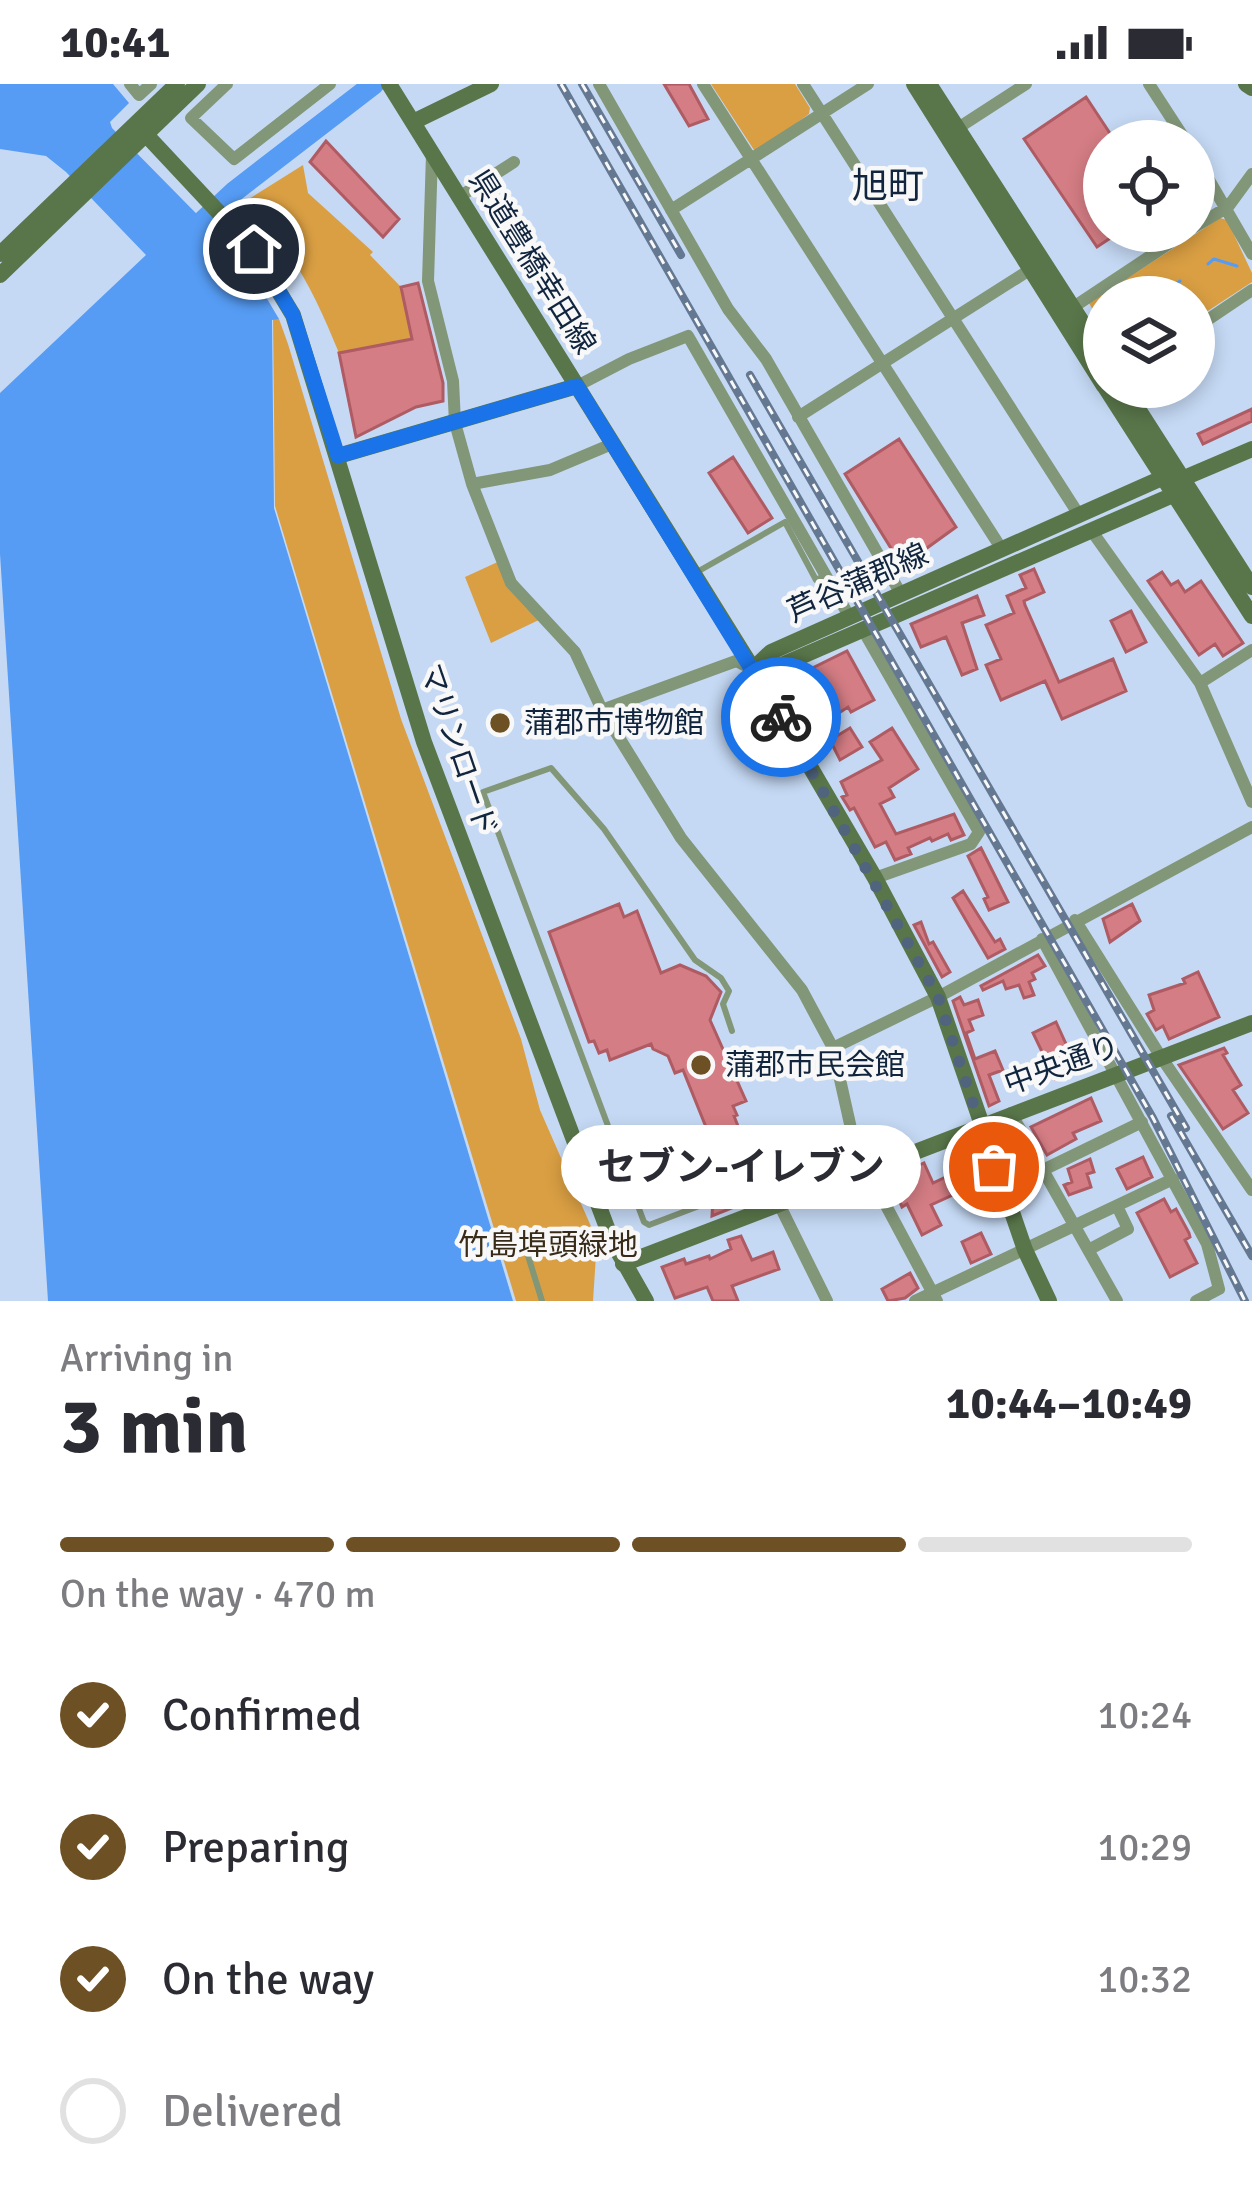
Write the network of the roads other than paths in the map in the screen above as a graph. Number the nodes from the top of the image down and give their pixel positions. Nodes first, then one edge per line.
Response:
1 (130, 84) edge
2 (151, 84) edge
3 (177, 84) edge
4 (198, 84) edge
5 (227, 84) edge
6 (330, 84) edge
7 (598, 84) edge
8 (703, 84) edge
9 (803, 84) edge
10 (868, 84) edge
11 (914, 84) edge
12 (929, 84) edge
13 (1026, 84) edge
14 (1149, 84) edge
15 (390, 86) edge
16 (482, 86) edge
17 (822, 114) junction
18 (1172, 120) edge
19 (413, 122) junction
20 (958, 128) junction
21 (134, 135) junction
22 (432, 153) junction
23 (750, 158) junction
24 (514, 162) dead end
25 (1252, 174) edge
26 (1215, 187) edge
27 (73, 194) junction
28 (459, 197) junction
29 (1228, 207) junction
30 (671, 210) junction
31 (1215, 215) edge
32 (1156, 252) edge
33 (0, 254) edge
34 (1252, 254) edge
35 (1031, 269) junction
36 (0, 275) edge
37 (1252, 290) edge
38 (1072, 308) junction
39 (1215, 314) edge
40 (954, 318) junction
41 (1083, 324) edge
42 (1083, 352) edge
43 (883, 364) junction
44 (577, 386) junction
45 (1118, 408) edge
46 (1138, 408) edge
47 (798, 417) junction
48 (455, 423) junction
49 (612, 444) junction
50 (1252, 449) edge
51 (338, 456) junction
52 (1162, 478) junction
53 (1184, 478) junction
54 (472, 484) junction
55 (1172, 494) junction
56 (1085, 522) junction
57 (1001, 548) junction
58 (693, 574) junction
59 (826, 574) junction
60 (1252, 587) edge
61 (902, 594) junction
62 (849, 616) junction
63 (1252, 616) edge
64 (863, 630) junction
65 (1252, 650) edge
66 (753, 669) junction
67 (1200, 683) junction
68 (602, 710) junction
69 (1252, 802) edge
70 (1252, 827) edge
71 (874, 878) junction
72 (1075, 920) junction
73 (1042, 939) junction
74 (938, 997) junction
75 (1252, 1023) edge
76 (733, 1031) dead end
77 (833, 1048) junction
78 (1161, 1058) junction
79 (1117, 1074) junction
80 (1011, 1113) junction
81 (1142, 1122) junction
82 (980, 1125) junction
83 (1246, 1167) edge
84 (867, 1170) junction
85 (1043, 1170) junction
86 (1173, 1179) junction
87 (1252, 1190) edge
88 (707, 1203) dead end
89 (779, 1204) junction
90 (1117, 1206) junction
91 (1071, 1224) junction
92 (521, 1233) dead end
93 (1025, 1250) junction
94 (1090, 1250) junction
95 (623, 1264) junction
96 (935, 1297) edge
97 (542, 1301) edge
98 (646, 1301) edge
99 (826, 1301) edge
100 (915, 1301) edge
101 (1049, 1301) edge
102 (1117, 1301) edge
103 (1196, 1301) edge

1 - 2 street
3 - 21 main road
4 - 21 main road
5 - 6 street
7 - 30 street
8 - 23 street
9 - 17 street
10 - 17 street
11 - 35 main road
12 - 20 main road
13 - 20 street
14 - 18 street
15 - 19 main road, 県道豊橋幸田線
16 - 19 main road
17 - 23 street
17 - 40 street
19 - 22 main road, 県道豊橋幸田線
20 - 38 main road
21 - 27 main road
21 - 51 main road, マリンロード
22 - 28 main road, 県道豊橋幸田線
22 - 48 street
23 - 30 street
23 - 43 street
24 - 28 street
25 - 29 street
26 - 29 street
27 - 33 main road
27 - 36 main road
28 - 44 main road, 県道豊橋幸田線
29 - 31 street
29 - 34 street
30 - 47 street
32 - 38 street
35 - 40 street
35 - 42 main road
37 - 39 street
38 - 41 main road
40 - 43 street
40 - 56 street
43 - 47 street
43 - 57 street
44 - 48 main road
44 - 49 main road, 県道豊橋幸田線
44 - 59 street
45 - 52 main road
46 - 53 main road
47 - 61 street
48 - 51 main road
48 - 54 street
49 - 54 street
49 - 58 main road, 県道豊橋幸田線
50 - 53 main road
51 - 95 main road, マリンロード
52 - 53 main road, 芦谷蒲郡線
52 - 55 main road
52 - 56 main road, 芦谷蒲郡線
53 - 55 main road, 芦谷蒲郡線
53 - 60 main road
54 - 68 street
55 - 56 main road, 芦谷蒲郡線
55 - 63 main road
56 - 57 main road, 芦谷蒲郡線
56 - 64 main road, 芦谷蒲郡線
56 - 67 street
57 - 61 main road, 芦谷蒲郡線
58 - 59 lane
58 - 66 main road, 県道豊橋幸田線
59 - 62 street
61 - 62 main road, 芦谷蒲郡線
62 - 66 main road, 芦谷蒲郡線
64 - 66 main road, 芦谷蒲郡線
64 - 71 street
65 - 67 street
66 - 68 street
66 - 71 main road, 県道豊橋幸田線
67 - 69 street
68 - 77 street
70 - 72 street
71 - 74 main road, 県道豊橋幸田線
72 - 73 street
72 - 78 street
73 - 74 street
73 - 79 street
74 - 77 street
74 - 82 main road, 県道豊橋幸田線
75 - 78 main road, 中央通り
76 - 88 lane
77 - 84 street
78 - 79 main road, 中央通り
78 - 83 street
79 - 80 main road, 中央通り
79 - 81 street
80 - 82 main road, 中央通り
80 - 85 street
81 - 85 street
81 - 86 street
82 - 84 main road, 中央通り
82 - 93 main road, 県道豊橋幸田線
83 - 87 street
84 - 89 main road, 中央通り
84 - 96 street
85 - 91 street
86 - 90 street
86 - 103 street
89 - 95 main road, 中央通り
89 - 99 street
90 - 91 street
90 - 94 street
91 - 93 street
91 - 94 street
92 - 97 lane
93 - 96 street
93 - 101 main road, 県道豊橋幸田線
94 - 102 street
95 - 98 main road, マリンロード
96 - 100 street

